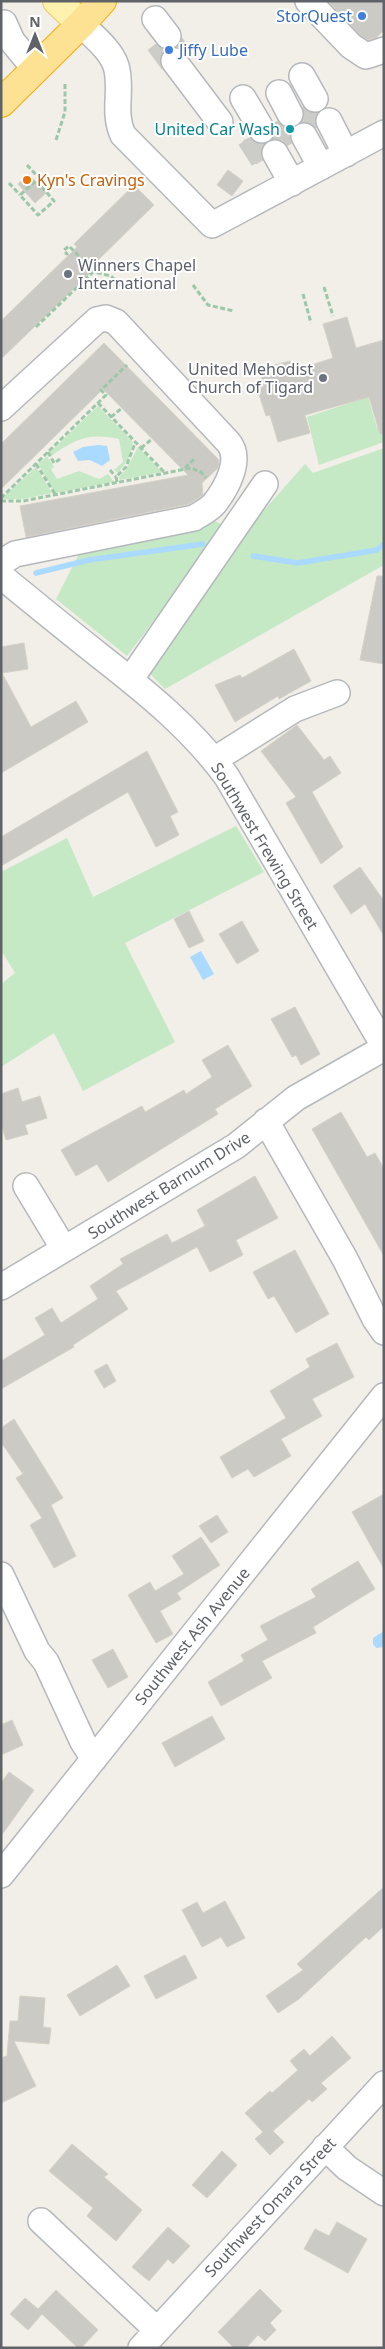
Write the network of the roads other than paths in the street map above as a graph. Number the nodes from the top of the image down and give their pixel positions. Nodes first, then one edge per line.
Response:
1 (57, 1) edge
2 (102, 1) edge
3 (308, 1) edge
4 (82, 24) junction
5 (6, 31) edge
6 (164, 40) tunnel mouth
7 (384, 50) edge
8 (35, 70) junction
9 (4, 94) edge
10 (317, 128) tunnel mouth
11 (255, 134) tunnel mouth
12 (384, 134) edge
13 (269, 156) tunnel mouth
14 (334, 160) junction
15 (284, 184) junction
16 (1, 408) edge
17 (265, 484) dead end
18 (1, 563) edge
19 (1, 576) edge
20 (130, 680) junction
21 (337, 693) dead end
22 (214, 760) junction
23 (384, 1047) edge
24 (266, 1122) junction
25 (26, 1186) dead end
26 (64, 1249) junction
27 (1, 1287) edge
28 (384, 1332) edge
29 (384, 1396) edge
30 (3, 1583) edge
31 (94, 1760) junction
32 (1, 1876) edge
33 (384, 2084) edge
34 (325, 2147) junction
35 (384, 2193) edge
36 (41, 2221) dead end
37 (149, 2339) edge

1 - 4 main road
2 - 4 highway
3 - 7 street
4 - 8 highway
4 - 15 street
5 - 8 street
6 - 11 street
8 - 9 highway
10 - 14 street
12 - 14 street
13 - 15 street
14 - 15 street
16 - 18 street
17 - 20 street
19 - 20 street, Southwest Frewing Street
20 - 22 street, Southwest Frewing Street
21 - 22 street
22 - 23 street, Southwest Frewing Street
23 - 24 street, Southwest Barnum Drive
24 - 26 street, Southwest Barnum Drive
24 - 28 street
25 - 26 street
26 - 27 street, Southwest Barnum Drive
29 - 31 street, Southwest Ash Avenue
30 - 31 street
31 - 32 street, Southwest Ash Avenue
33 - 34 street, Southwest Omara Street
34 - 35 street
34 - 37 street, Southwest Omara Street
36 - 37 street, Southwest Omara Street

